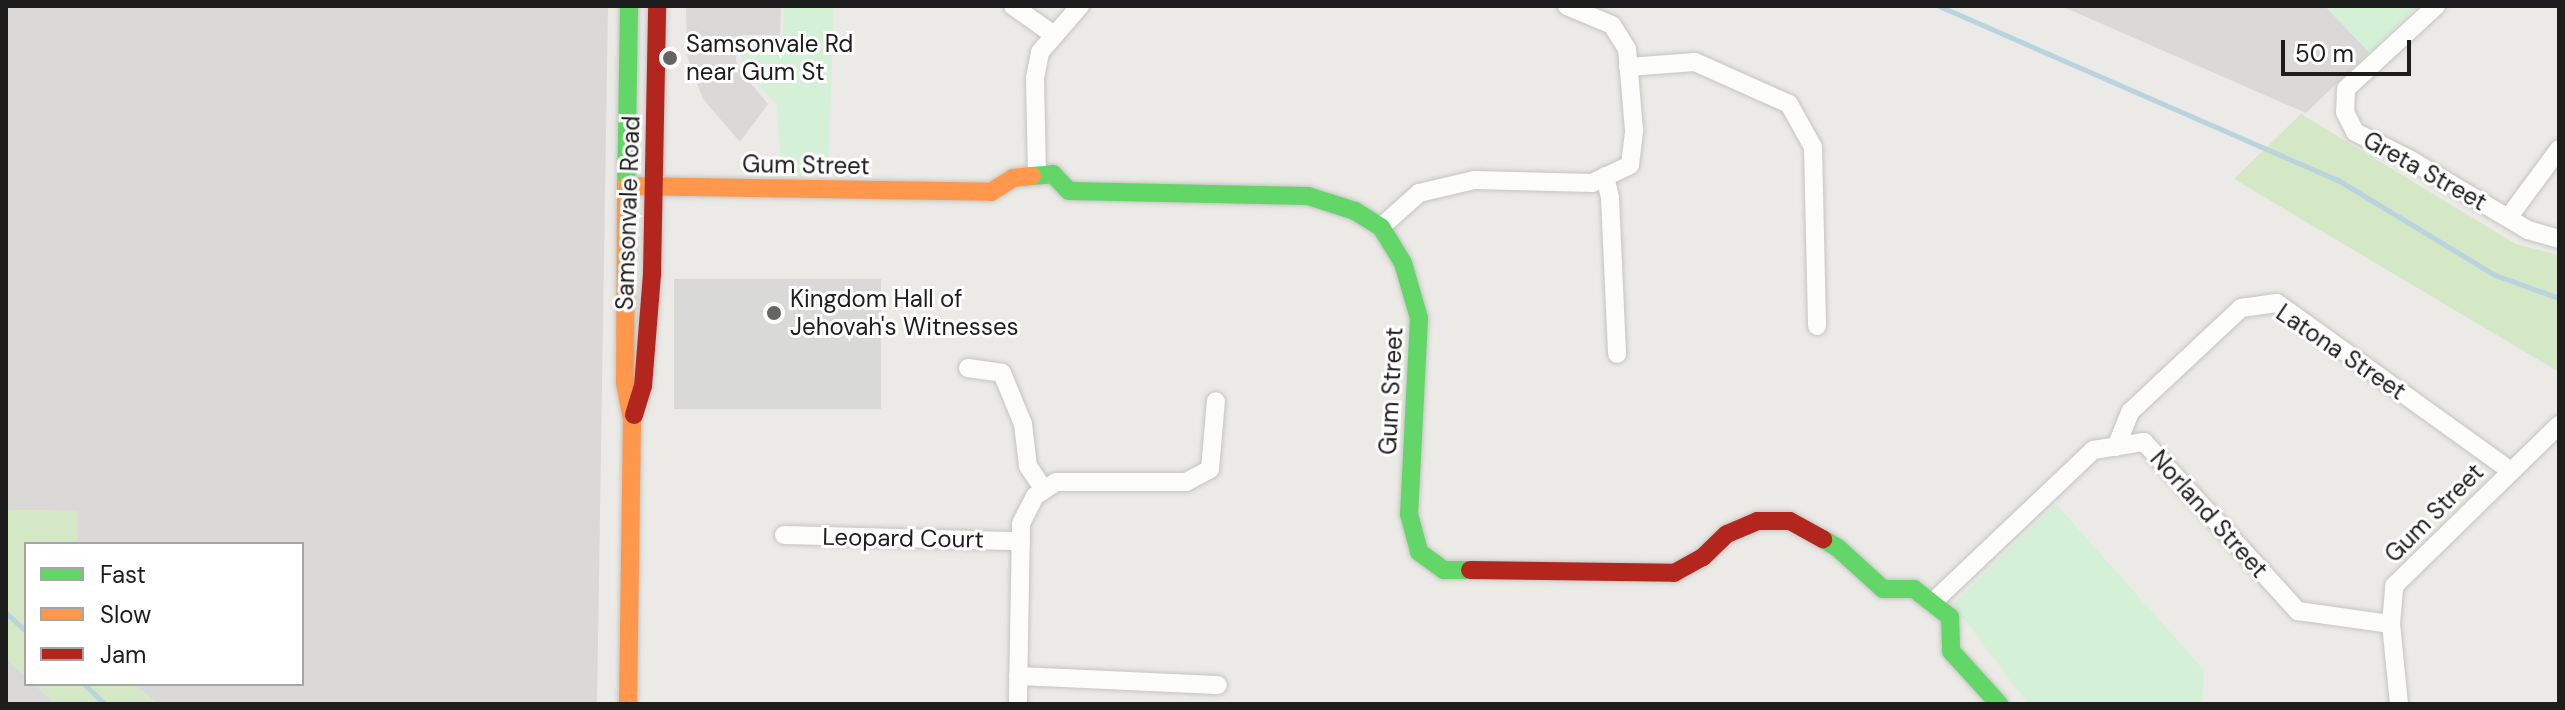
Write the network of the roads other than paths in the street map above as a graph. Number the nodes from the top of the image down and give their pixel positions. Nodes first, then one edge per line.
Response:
1 (629, 6) edge
2 (657, 6) edge
3 (1013, 6) edge
4 (1080, 6) edge
5 (1567, 6) edge
6 (2436, 6) edge
7 (1054, 35) junction
8 (1628, 67) junction
9 (2559, 149) edge
10 (1037, 175) junction
11 (1605, 176) junction
12 (626, 186) junction
13 (654, 186) junction
14 (2508, 218) junction
15 (1381, 227) junction
16 (2559, 239) edge
17 (1817, 326) dead end
18 (1617, 354) dead end
19 (968, 368) dead end
20 (1216, 401) dead end
21 (632, 419) junction
22 (2559, 425) edge
23 (2116, 447) junction
24 (2511, 471) junction
25 (1050, 486) junction
26 (784, 535) dead end
27 (1021, 541) junction
28 (1932, 603) junction
29 (2391, 624) junction
30 (1018, 676) junction
31 (1218, 685) dead end
32 (628, 704) edge
33 (1018, 704) edge
34 (1999, 704) edge
35 (2399, 704) edge

1 - 12 street, Samsonvale Road
2 - 13 street, Samsonvale Road
3 - 7 street
4 - 7 street
5 - 8 street
6 - 14 street, Greta Street
7 - 10 street
8 - 11 street
8 - 17 street
9 - 14 street
10 - 13 street, Gum Street
10 - 15 street
11 - 15 street
11 - 18 street
12 - 13 street, Gum Street
12 - 21 street, Samsonvale Road
13 - 21 street, Samsonvale Road
14 - 16 street, Greta Street
15 - 28 street, Gum Street
19 - 25 street
20 - 25 street
21 - 32 street, Samsonvale Road
22 - 24 street, Gum Street
23 - 24 street, Latona Street
23 - 28 street, Norland Street
23 - 29 street, Norland Street
24 - 29 street, Gum Street
25 - 27 street
26 - 27 street, Leopard Court
27 - 30 street
28 - 34 street
29 - 35 street, Gum Street
30 - 31 street
30 - 33 street

